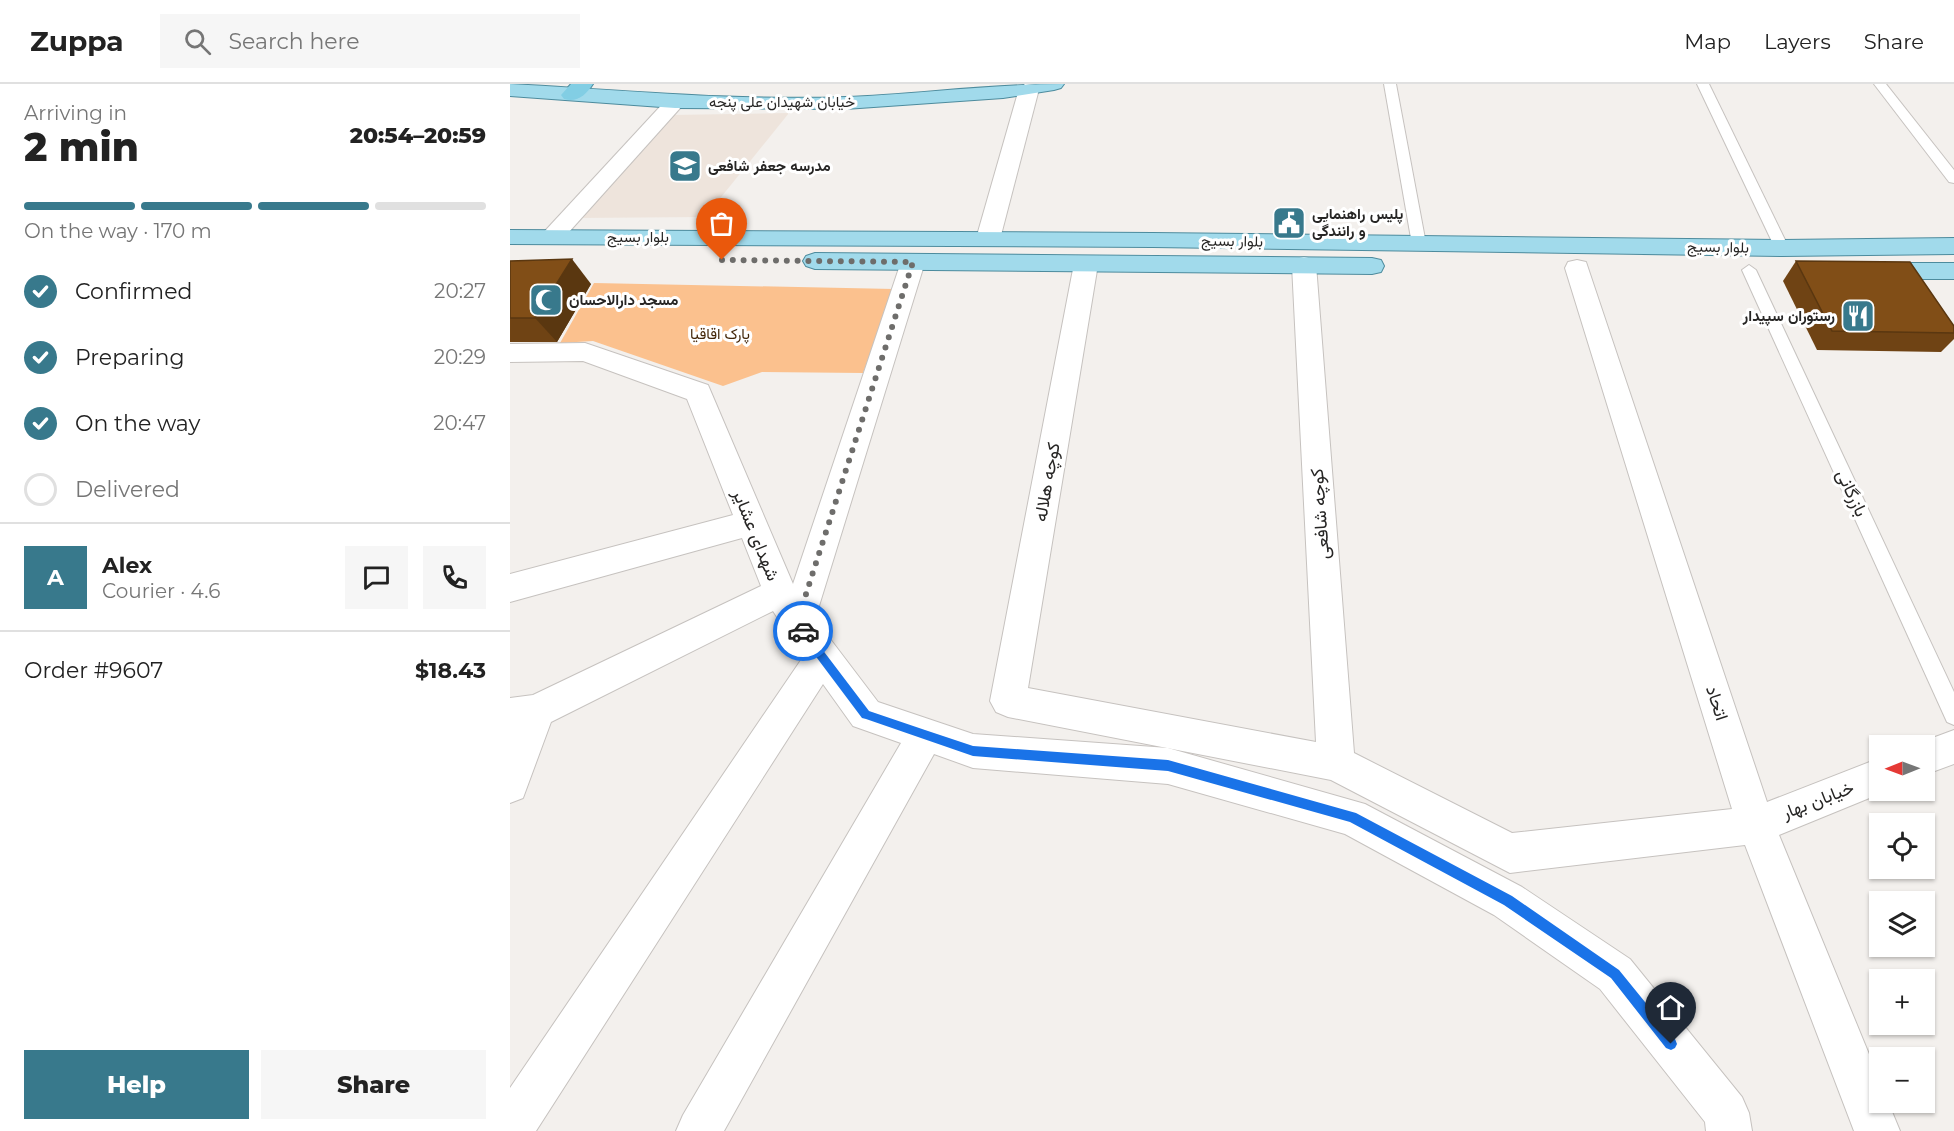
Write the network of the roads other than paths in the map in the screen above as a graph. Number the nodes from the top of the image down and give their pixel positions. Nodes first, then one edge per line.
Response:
1 (624, 84) edge
2 (951, 84) edge
3 (1054, 84) edge
4 (1390, 84) edge
5 (1703, 84) edge
6 (1880, 84) edge
7 (1029, 86) edge
8 (577, 89) edge
9 (510, 90) edge
10 (675, 102) junction
11 (1954, 179) edge
12 (510, 237) edge
13 (552, 237) junction
14 (988, 239) junction
15 (1954, 246) edge
16 (1782, 248) junction
17 (510, 259) edge
18 (1413, 261) junction
19 (913, 262) junction
20 (1086, 264) junction
21 (1304, 265) junction
22 (1470, 267) dead end
23 (1577, 268) junction
24 (1749, 270) junction
25 (1817, 270) edge
26 (1852, 271) edge
27 (1954, 271) edge
28 (510, 353) edge
29 (751, 523) junction
30 (510, 588) edge
31 (788, 607) junction
32 (822, 657) junction
33 (1008, 701) joint
34 (523, 713) edge
35 (1954, 715) edge
36 (925, 735) junction
37 (1954, 747) edge
38 (1935, 754) edge
39 (1335, 763) junction
40 (1869, 780) edge
41 (510, 785) edge
42 (1756, 825) junction
43 (513, 1131) edge
44 (699, 1131) edge
45 (1729, 1131) edge
46 (1877, 1131) edge

1 - 2 main road, خیابان شهیدان علی پنجه
3 - 7 main road, خیابان شهیدان علی پنجه
4 - 18 lane
5 - 16 lane
6 - 11 lane
7 - 10 main road, خیابان شهیدان علی پنجه
7 - 14 street
8 - 9 main road, خیابان شهیدان علی پنجه
8 - 10 main road, خیابان شهیدان علی پنجه
10 - 13 street
12 - 13 main road, بلوار بسیج
13 - 14 main road, بلوار بسیج
14 - 18 main road, بلوار بسیج
15 - 16 main road, بلوار بسیج
16 - 18 main road, بلوار بسیج
17 - 19 main road, بلوار بسیج
18 - 21 main road, بلوار بسیج
19 - 20 main road, بلوار بسیج
19 - 31 street
20 - 21 main road, بلوار بسیج
20 - 33 street, کوچه هلاله
21 - 39 street, کوچه شافعی
22 - 23 main road, بلوار بسیج
23 - 24 main road, بلوار بسیج
23 - 42 street, اتحاد
24 - 25 main road, بلوار بسیج
24 - 35 lane, بازرگانی
26 - 27 main road
28 - 29 street, شهدای عشایر
29 - 30 street
29 - 31 street, شهدای عشایر
31 - 32 street, شهدای عشایر
31 - 34 street
32 - 36 street, شهدای عشایر
32 - 43 street
33 - 39 street, خیابان بهار
34 - 41 street
36 - 44 street
36 - 45 street, شهدای عشایر
37 - 38 street
39 - 42 street, خیابان بهار
40 - 42 street, خیابان بهار
42 - 46 street, اتحاد

